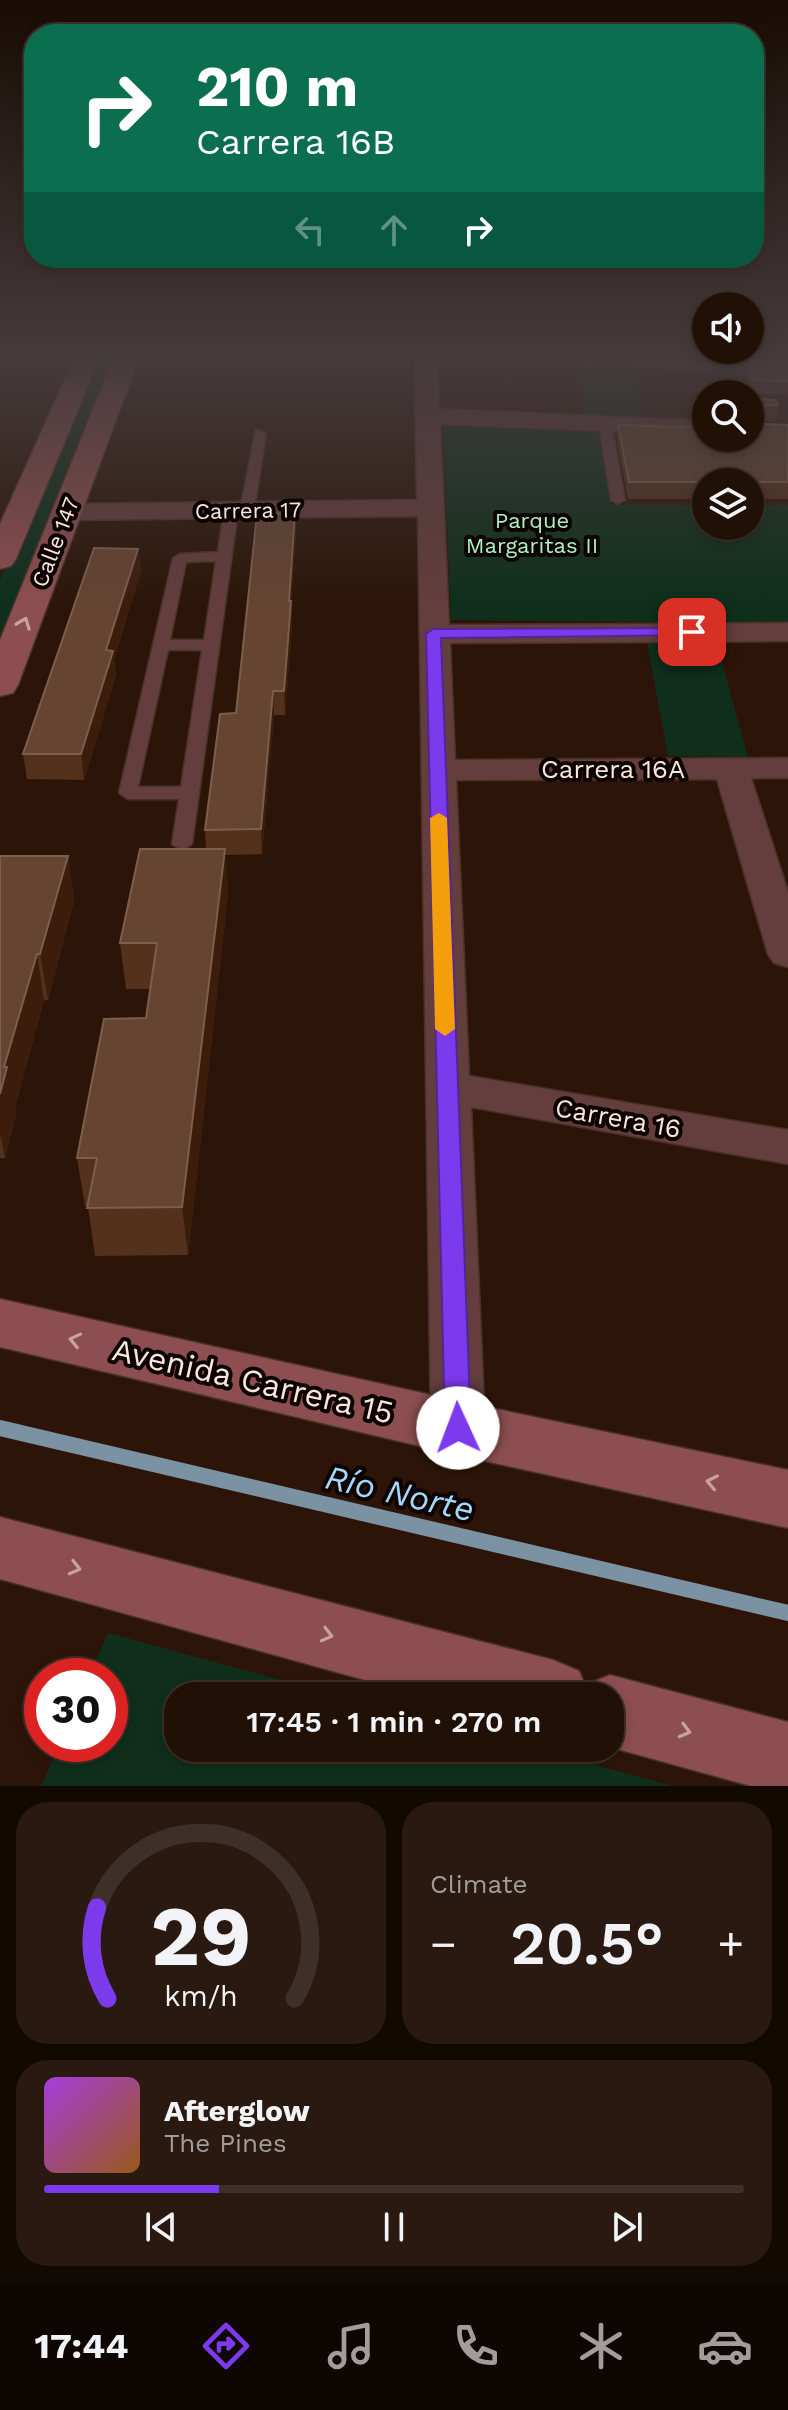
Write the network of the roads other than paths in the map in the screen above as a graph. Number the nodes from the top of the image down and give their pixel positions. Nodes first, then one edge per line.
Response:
1 (47, 438) edge
2 (95, 438) edge
3 (259, 438) edge
4 (428, 438) edge
5 (607, 438) edge
6 (618, 500) dead end
7 (430, 508) junction
8 (11, 510) edge
9 (239, 510) junction
10 (66, 512) junction
11 (223, 556) junction
12 (0, 559) edge
13 (788, 632) edge
14 (433, 634) junction
15 (160, 645) junction
16 (210, 645) junction
17 (0, 685) edge
18 (731, 768) junction
19 (788, 768) edge
20 (437, 770) junction
21 (188, 793) junction
22 (182, 844) dead end
23 (788, 954) edge
24 (447, 1087) junction
25 (788, 1147) edge
26 (0, 1323) edge
27 (458, 1428) junction
28 (788, 1499) edge
29 (0, 1548) edge
30 (501, 1682) edge
31 (624, 1715) edge
32 (788, 1759) edge

1 - 8 main road, Calle 147
2 - 10 main road, Calle 147
3 - 9 lane
4 - 7 street
5 - 6 lane
7 - 9 street, Carrera 17
7 - 14 street
8 - 12 main road, Calle 147
9 - 10 street, Carrera 17
9 - 11 lane
17 -> 10 main road, Calle 147
11 - 15 lane
11 - 16 lane
13 - 14 street
14 - 20 street
15 - 16 lane
15 - 21 lane
16 - 21 lane
18 - 19 street, Carrera 16A
18 - 20 street, Carrera 16A
18 - 23 street
20 - 24 street
21 - 22 lane
24 - 25 street, Carrera 16
24 - 27 street
27 -> 26 main road, Avenida Carrera 15
28 -> 27 main road, Avenida Carrera 15
29 -> 30 main road
31 -> 32 main road

